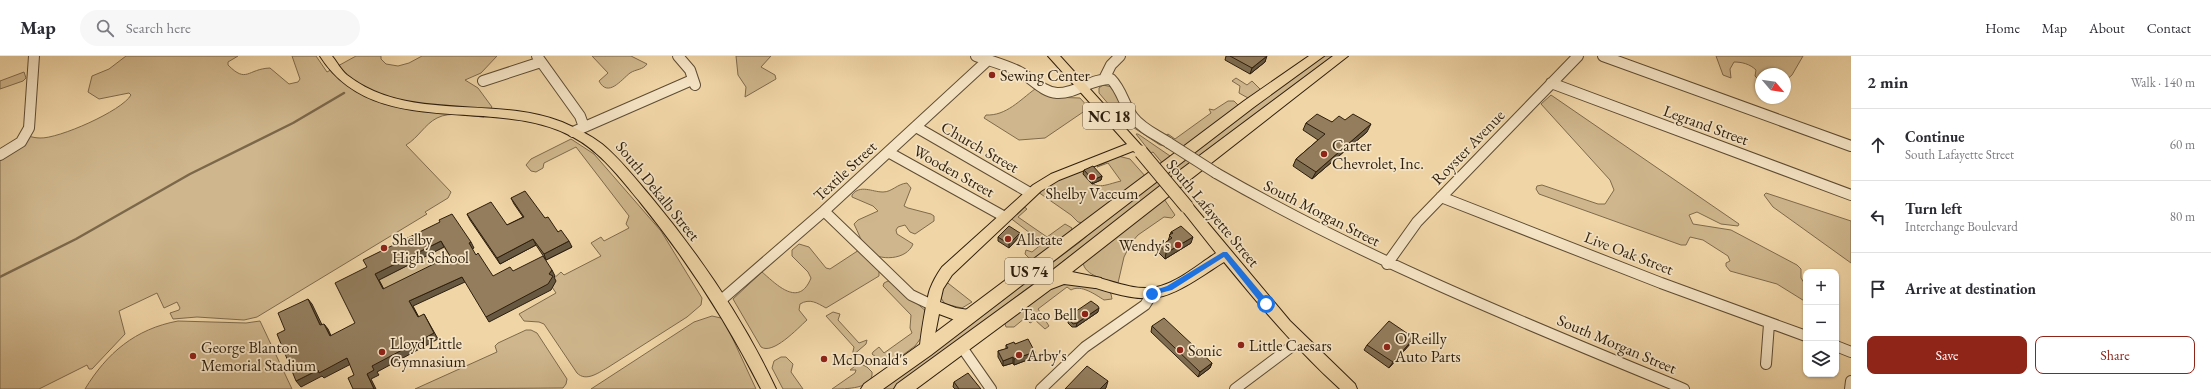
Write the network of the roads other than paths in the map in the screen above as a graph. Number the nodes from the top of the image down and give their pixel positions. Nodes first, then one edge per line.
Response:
1 (34, 56) edge
2 (326, 56) edge
3 (678, 56) edge
4 (976, 56) edge
5 (1054, 56) edge
6 (1120, 56) edge
7 (1318, 56) edge
8 (1342, 56) edge
9 (1578, 56) edge
10 (1603, 56) edge
11 (539, 59) edge
12 (988, 60) junction
13 (1104, 78) junction
14 (483, 81) dead end
15 (1551, 83) junction
16 (1083, 86) junction
17 (916, 127) junction
18 (578, 130) junction
19 (1851, 146) edge
20 (1138, 149) junction
21 (888, 152) junction
22 (0, 155) edge
23 (1030, 193) junction
24 (1851, 195) edge
25 (1441, 197) junction
26 (824, 211) junction
27 (1005, 216) junction
28 (1225, 254) junction
29 (1076, 260) junction
30 (1387, 264) junction
31 (1095, 282) junction
32 (1046, 284) junction
33 (1152, 294) junction
34 (719, 302) junction
35 (932, 305) junction
36 (970, 314) junction
37 (1770, 324) junction
38 (1803, 335) edge
39 (1299, 341) junction
40 (961, 346) junction
41 (1839, 347) edge
42 (925, 350) junction
43 (1851, 352) edge
44 (1766, 364) dead end
45 (1851, 381) edge
46 (769, 389) edge
47 (870, 389) edge
48 (903, 389) edge
49 (991, 389) edge
50 (1041, 389) edge
51 (1235, 389) edge
52 (1350, 389) edge
53 (1684, 389) edge
54 (1850, 389) edge

1 - 22 street
2 - 18 main road, South Dekalb Street
3 - 18 street
4 - 12 street
5 - 16 main road, South Lafayette Street / NC 18
6 - 13 street
7 - 36 highway, US 74
8 - 29 highway, US 74
9 - 15 street, Royster Avenue
10 - 19 street
11 - 14 street
11 - 18 street
12 - 16 street
12 - 17 street, Textile Street
13 - 16 street
13 - 30 street, South Morgan Street, bridge
15 - 24 street, Legrand Street
15 - 25 street, Royster Avenue
16 - 20 main road, South Lafayette Street / NC 18
17 - 21 street, Textile Street
17 - 23 street, Church Street
18 - 34 main road, South Dekalb Street
20 - 23 main road
20 - 28 main road, South Lafayette Street / NC 18, bridge
21 - 26 street, Textile Street
21 - 27 street, Wooden Street
23 - 27 main road
25 - 30 street, Royster Avenue
25 - 37 street, Live Oak Street
26 - 34 street, Textile Street
26 - 35 street
27 - 35 main road
28 - 33 main road
28 - 39 main road, South Lafayette Street / NC 18
29 - 31 highway
29 - 32 highway, US 74
30 - 53 street, South Morgan Street
31 - 32 highway
31 - 33 main road
32 - 40 highway, US 74
33 - 50 street
34 - 46 main road, South Dekalb Street
35 - 36 main road
35 - 42 main road
36 - 42 highway, US 74
37 - 38 street, Live Oak Street
37 - 44 street
39 - 51 street
39 - 52 main road, South Lafayette Street / NC 18
40 - 48 highway, US 74
40 - 49 street
41 - 43 street
42 - 47 highway, US 74
45 - 54 street

